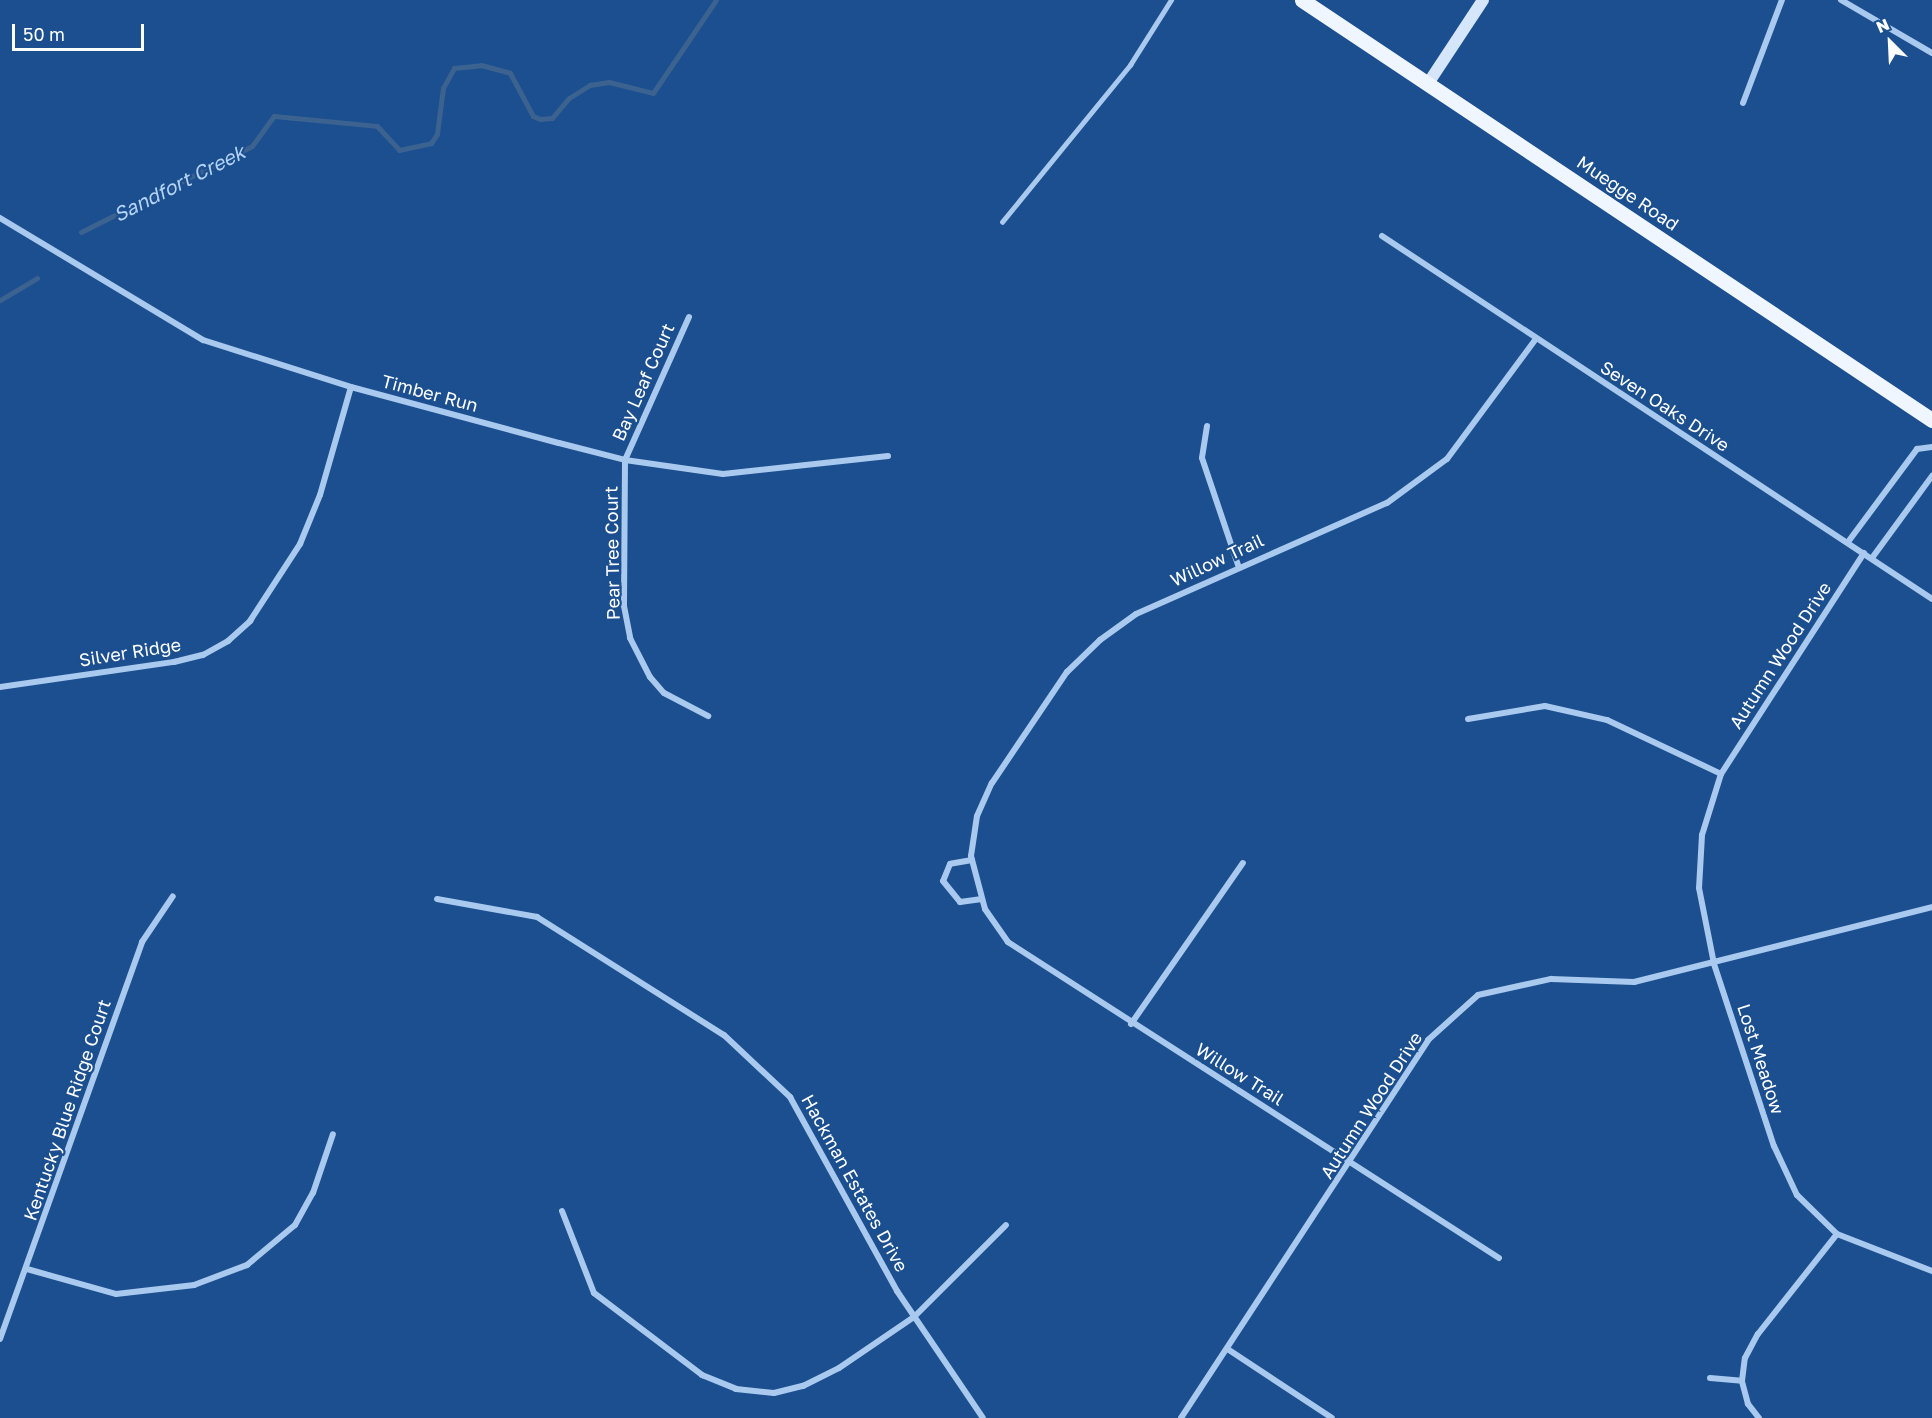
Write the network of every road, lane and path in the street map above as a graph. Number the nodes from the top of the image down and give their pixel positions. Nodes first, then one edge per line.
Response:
1 (1171, 0) edge
2 (1302, 0) edge
3 (1483, 0) edge
4 (1782, 0) edge
5 (1841, 0) edge
6 (1932, 53) edge
7 (1429, 82) junction
8 (1743, 104) dead end
9 (0, 218) edge
10 (1002, 222) dead end
11 (1382, 236) dead end
12 (689, 317) dead end
13 (1535, 340) junction
14 (351, 387) junction
15 (1932, 420) edge
16 (1207, 426) dead end
17 (1932, 447) edge
18 (888, 456) dead end
19 (625, 460) junction
20 (1932, 476) edge
21 (1848, 542) junction
22 (1864, 553) junction
23 (1872, 558) junction
24 (1238, 565) junction
25 (1932, 599) edge
26 (0, 687) edge
27 (708, 716) dead end
28 (1468, 719) dead end
29 (1721, 774) junction
30 (972, 860) junction
31 (1243, 863) dead end
32 (173, 896) dead end
33 (437, 899) dead end
34 (982, 899) junction
35 (1932, 907) edge
36 (1714, 964) junction
37 (1131, 1024) junction
38 (333, 1134) dead end
39 (1352, 1162) junction
40 (562, 1211) dead end
41 (1006, 1225) dead end
42 (1837, 1234) junction
43 (1499, 1258) dead end
44 (27, 1269) junction
45 (1932, 1271) edge
46 (914, 1317) junction
47 (0, 1339) edge
48 (1229, 1350) junction
49 (1710, 1378) dead end
50 (1742, 1381) junction
51 (984, 1418) edge
52 (1180, 1418) edge
53 (1332, 1418) edge
54 (1759, 1418) edge

1 - 10 lane
2 - 7 main road, Muegge Road
3 - 7 street
4 - 8 street
5 - 6 street
7 - 15 main road, Muegge Road
9 - 14 street, Timber Run
11 - 13 street, Seven Oaks Drive
12 - 19 street, Bay Leaf Court
13 - 21 street, Seven Oaks Drive
13 - 24 street, Willow Trail
14 - 19 street, Timber Run
14 - 26 street, Silver Ridge
16 - 24 street
17 - 21 street
18 - 19 street, Timber Run
19 - 27 street, Pear Tree Court
20 - 23 street
21 - 22 street, Seven Oaks Drive
22 - 23 street, Seven Oaks Drive
22 - 29 street, Autumn Wood Drive
23 - 25 street, Seven Oaks Drive
24 - 30 street, Willow Trail
28 - 29 street
29 - 36 street, Lost Meadow
30 - 34 street, Willow Trail
30 - 34 street
31 - 37 street
32 - 44 street, Kentucky Blue Ridge Court
33 - 46 street, Hackman Estates Drive
34 - 37 street, Willow Trail
35 - 36 street, Autumn Wood Drive
36 - 39 street, Autumn Wood Drive
36 - 42 street, Lost Meadow
37 - 39 street, Willow Trail
38 - 44 street
39 - 43 street, Willow Trail
39 - 48 street, Autumn Wood Drive
40 - 46 street
41 - 46 street
42 - 45 street, Lost Meadow
42 - 50 street
44 - 47 street, Kentucky Blue Ridge Court
46 - 51 street, Hackman Estates Drive
48 - 52 street, Autumn Wood Drive
48 - 53 street
49 - 50 street
50 - 54 street

